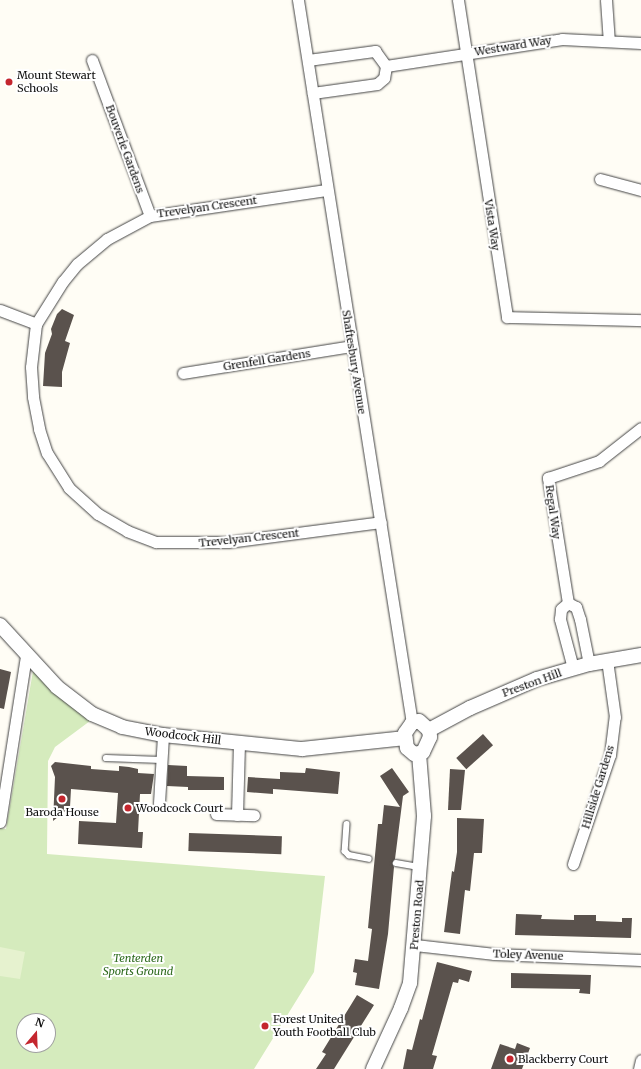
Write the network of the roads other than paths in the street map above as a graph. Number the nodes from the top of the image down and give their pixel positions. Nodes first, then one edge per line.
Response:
1 (298, 0) edge
2 (458, 0) edge
3 (606, 0) edge
4 (609, 39) junction
5 (641, 42) edge
6 (466, 54) junction
7 (92, 60) dead end
8 (308, 60) junction
9 (386, 66) junction
10 (313, 93) junction
11 (600, 179) dead end
12 (326, 190) junction
13 (641, 190) edge
14 (150, 216) junction
15 (0, 310) edge
16 (641, 320) edge
17 (36, 324) junction
18 (352, 346) junction
19 (183, 373) dead end
20 (641, 428) edge
21 (382, 522) junction
22 (568, 604) junction
23 (0, 626) edge
24 (641, 655) edge
25 (26, 656) junction
26 (608, 660) junction
27 (589, 664) junction
28 (573, 668) junction
29 (412, 723) junction
30 (429, 730) junction
31 (163, 735) junction
32 (405, 738) junction
33 (239, 743) junction
34 (419, 754) junction
35 (106, 758) dead end
36 (162, 760) junction
37 (159, 803) dead end
38 (216, 814) dead end
39 (237, 815) junction
40 (254, 815) dead end
41 (0, 822) edge
42 (347, 824) dead end
43 (369, 859) dead end
44 (396, 863) dead end
45 (573, 864) dead end
46 (422, 867) junction
47 (415, 945) junction
48 (641, 960) edge
49 (641, 1060) edge
50 (373, 1069) edge
51 (639, 1069) edge

1 - 8 street, Shaftesbury Avenue
2 - 6 street, Vista Way
3 - 4 street
4 - 5 street, Westward Way
4 - 6 street, Westward Way
6 - 9 street, Westward Way
6 - 16 street, Vista Way
7 - 14 street, Bouverie Gardens
8 - 9 street
8 - 10 street, Shaftesbury Avenue
9 - 10 street
10 - 12 street, Shaftesbury Avenue
11 - 13 street
12 - 14 street, Trevelyan Crescent
12 - 18 street, Shaftesbury Avenue
14 - 17 street, Trevelyan Crescent
15 - 17 street
17 - 21 street, Trevelyan Crescent
18 - 19 street, Grenfell Gardens
18 - 21 street, Shaftesbury Avenue
20 - 22 street, Regal Way
21 - 29 street, Shaftesbury Avenue
22 - 27 street
22 - 28 street
23 - 25 street, Woodcock Hill
24 - 26 street, Preston Hill
25 - 31 street, Woodcock Hill
25 - 41 street
26 - 27 street, Preston Hill
26 - 45 street, Hillside Gardens
27 - 28 street, Preston Hill
28 - 30 street, Preston Hill
29 - 30 street
29 - 32 street
30 - 34 street
31 - 33 street, Woodcock Hill
31 - 36 street
32 - 33 street, Woodcock Hill
32 - 34 street
33 - 39 street
34 - 46 street, Preston Road
35 - 36 lane
36 - 37 street
38 - 39 street
39 - 40 street
42 - 43 lane
44 - 46 lane
46 - 47 street, Preston Road
47 - 48 street, Toley Avenue
47 - 50 street, Preston Road
49 - 51 street

